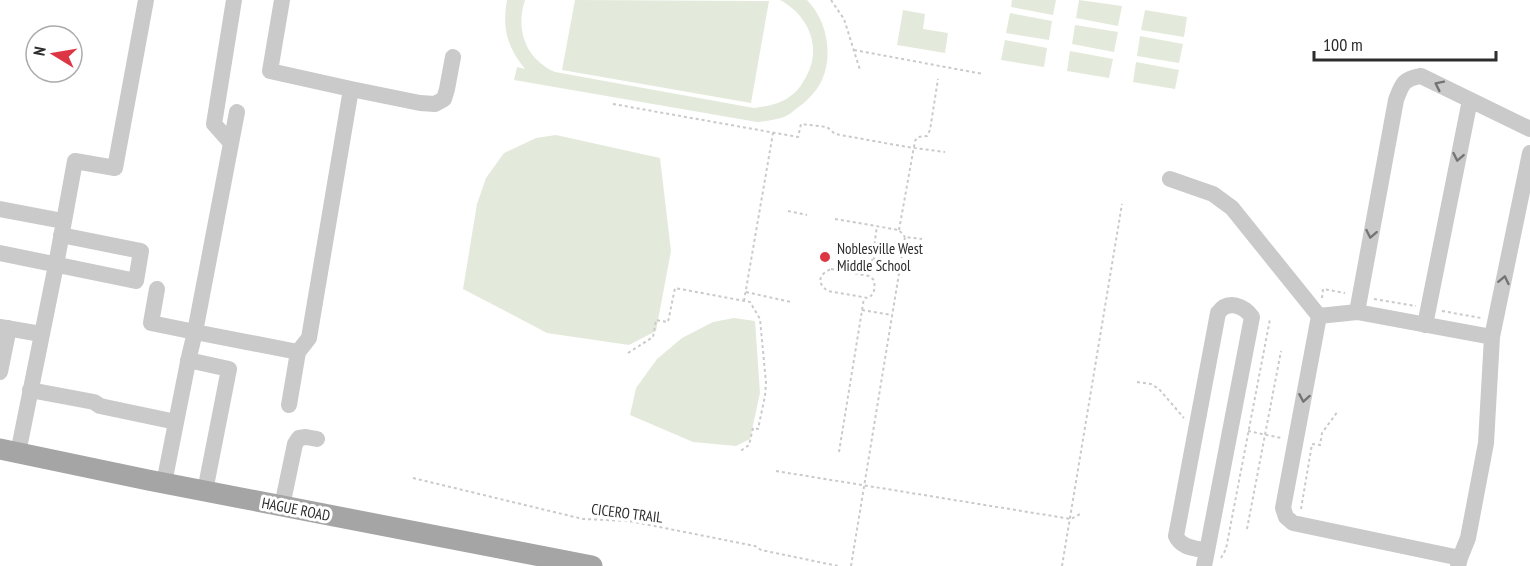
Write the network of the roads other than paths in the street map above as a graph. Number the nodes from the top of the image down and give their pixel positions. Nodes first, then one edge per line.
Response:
1 (146, 0) edge
2 (234, 0) edge
3 (282, 0) edge
4 (453, 57) dead end
5 (351, 89) junction
6 (1470, 100) junction
7 (237, 112) dead end
8 (1530, 129) edge
9 (231, 143) junction
10 (1530, 153) edge
11 (1170, 179) dead end
12 (0, 209) edge
13 (62, 228) junction
14 (0, 253) edge
15 (56, 265) junction
16 (157, 289) dead end
17 (1356, 312) junction
18 (1319, 316) junction
19 (1425, 325) junction
20 (4, 327) edge
21 (195, 332) junction
22 (42, 334) junction
23 (1492, 338) junction
24 (298, 351) junction
25 (188, 360) junction
26 (0, 372) edge
27 (30, 390) junction
28 (289, 405) dead end
29 (176, 422) junction
30 (317, 439) dead end
31 (9, 451) edge
32 (164, 483) junction
33 (205, 491) junction
34 (282, 506) junction
35 (1211, 558) edge
36 (1459, 562) edge
37 (559, 563) edge
38 (592, 566) edge

1 - 13 lane
2 - 9 lane
3 - 5 lane
4 - 5 lane
5 - 24 lane
6 - 8 lane
6 -> 17 lane
6 -> 19 lane
7 - 9 lane
9 - 21 lane
23 -> 10 lane
11 - 18 lane
12 - 13 lane
13 - 15 lane
13 - 15 lane
14 - 15 lane
15 - 22 lane
16 - 21 lane
17 - 18 lane
17 - 19 lane
18 -> 36 lane
19 - 23 lane
20 - 22 lane
20 - 26 lane
21 - 24 lane
21 - 25 lane
22 - 27 lane
23 - 36 lane
24 - 28 lane
25 - 29 lane
25 - 33 lane
27 - 29 lane
27 - 31 lane
29 - 32 lane
30 - 34 lane
31 - 32 main road, HAGUE ROAD
32 - 33 main road, HAGUE ROAD
33 - 34 main road, HAGUE ROAD
34 - 37 main road, HAGUE ROAD
35 - 35 lane
37 - 38 main road, HAGUE ROAD

